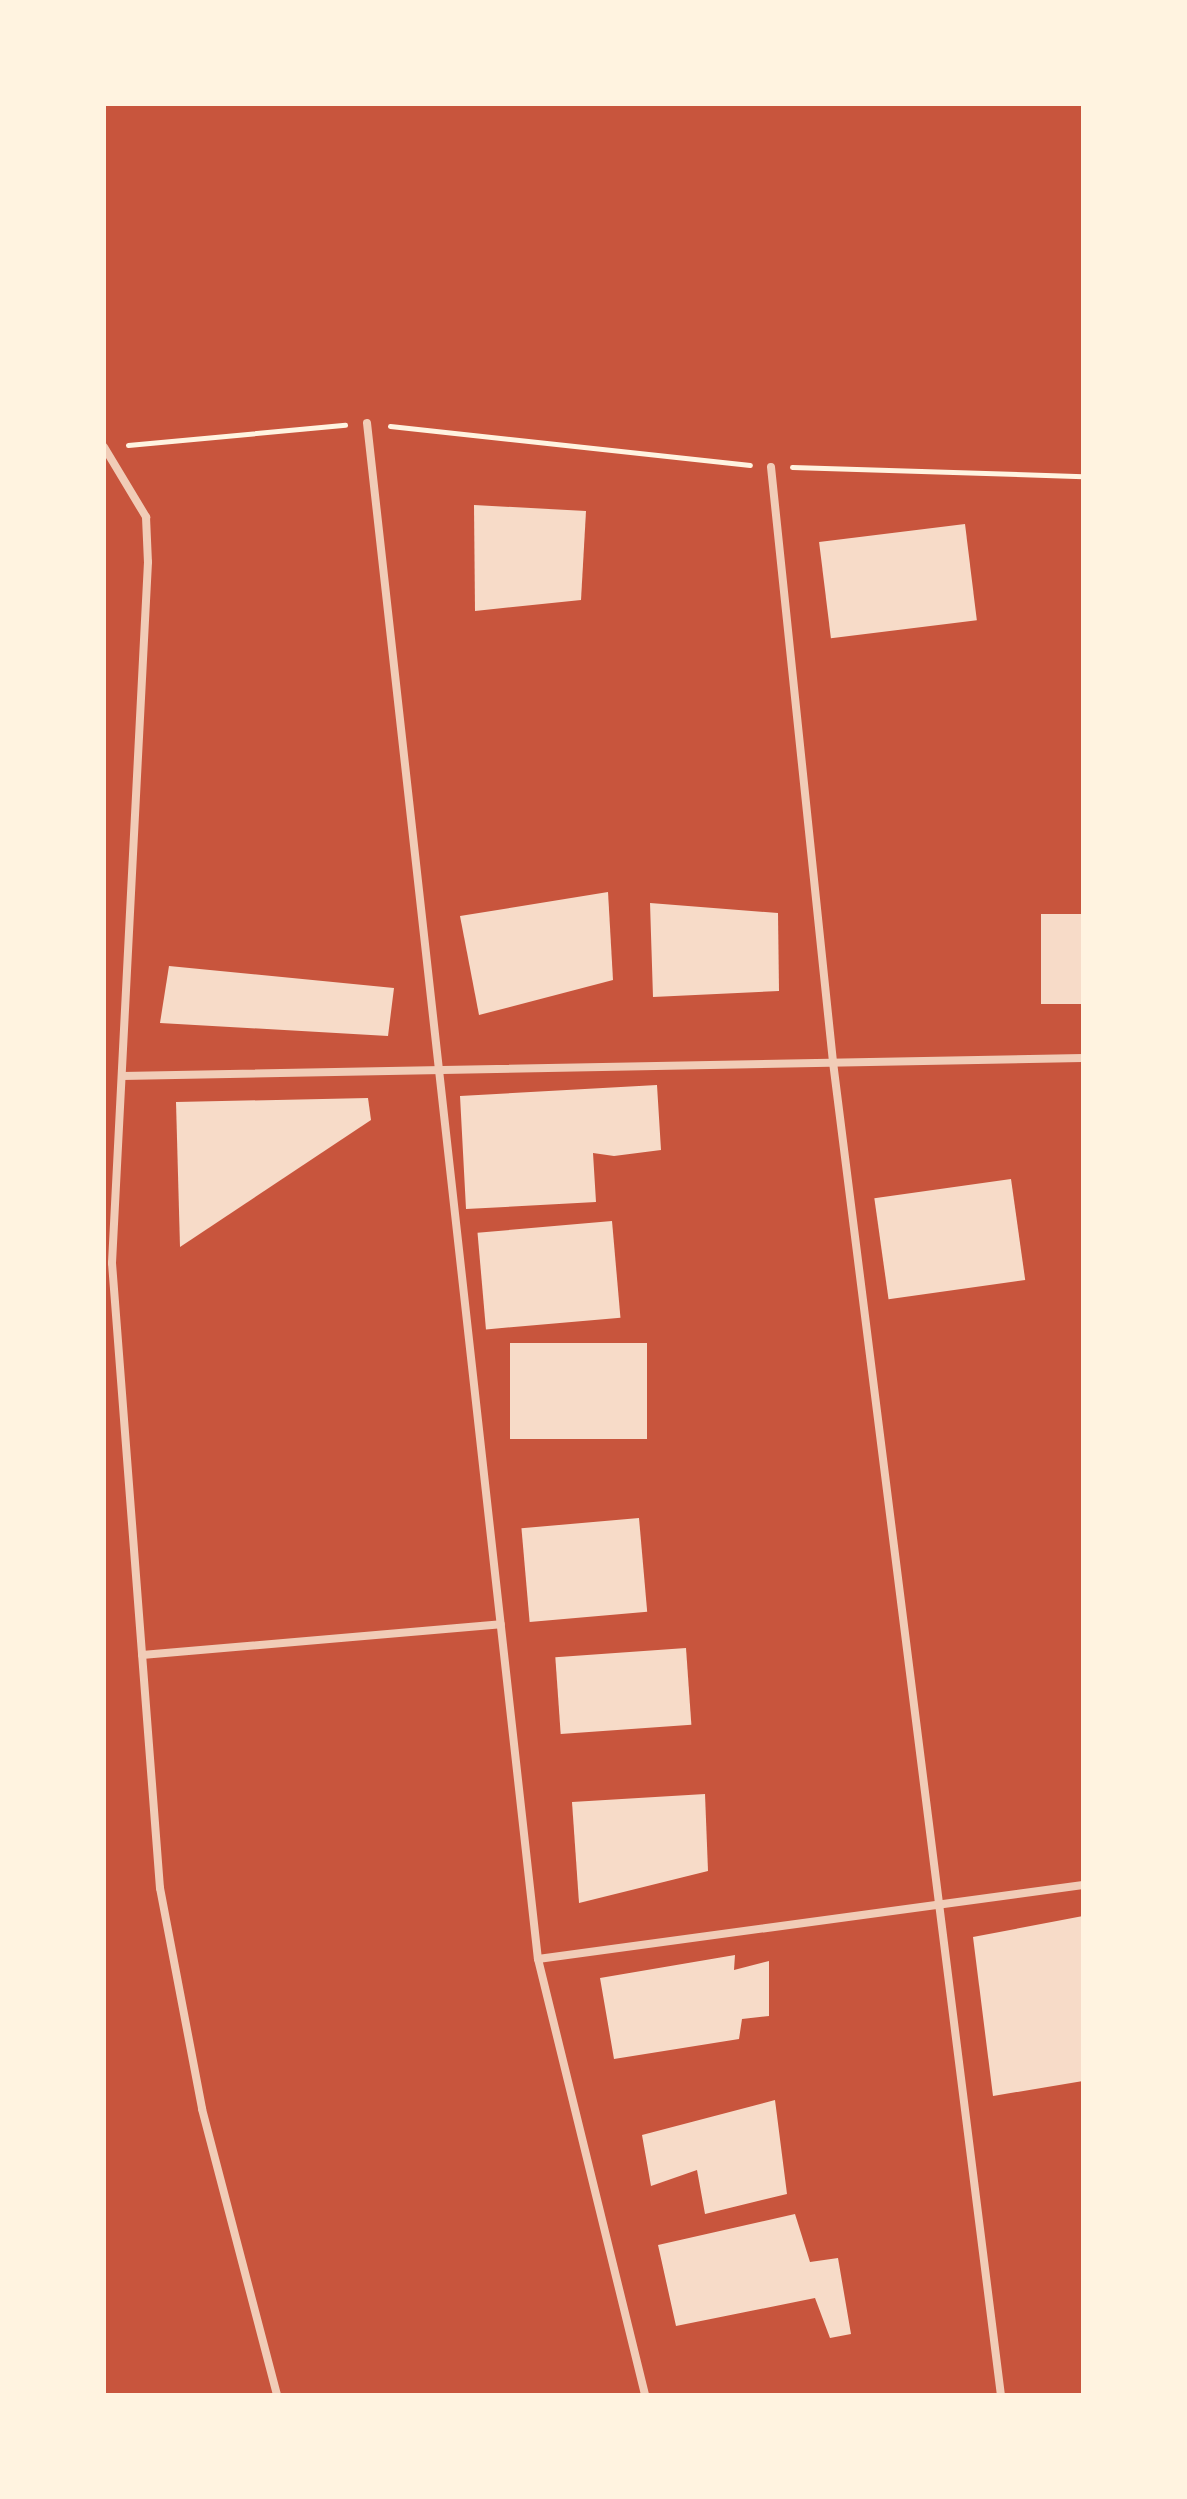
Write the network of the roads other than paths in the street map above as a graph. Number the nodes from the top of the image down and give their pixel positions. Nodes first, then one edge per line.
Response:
1 (367, 423) road end
2 (104, 447) edge
3 (771, 467) road end
4 (1083, 1058) edge
5 (833, 1062) junction
6 (439, 1070) junction
7 (122, 1076) junction
8 (501, 1624) junction
9 (142, 1655) junction
10 (1083, 1885) edge
11 (940, 1904) junction
12 (538, 1959) junction
13 (277, 2395) edge
14 (645, 2395) edge
15 (1001, 2395) edge

1 - 6 street
2 - 7 street
3 - 5 street
4 - 5 street
5 - 6 street
5 - 11 street
6 - 7 street
6 - 8 street
7 - 9 street
8 - 9 street
8 - 12 street
9 - 13 street
10 - 11 street
11 - 12 street
11 - 15 street
12 - 14 street

